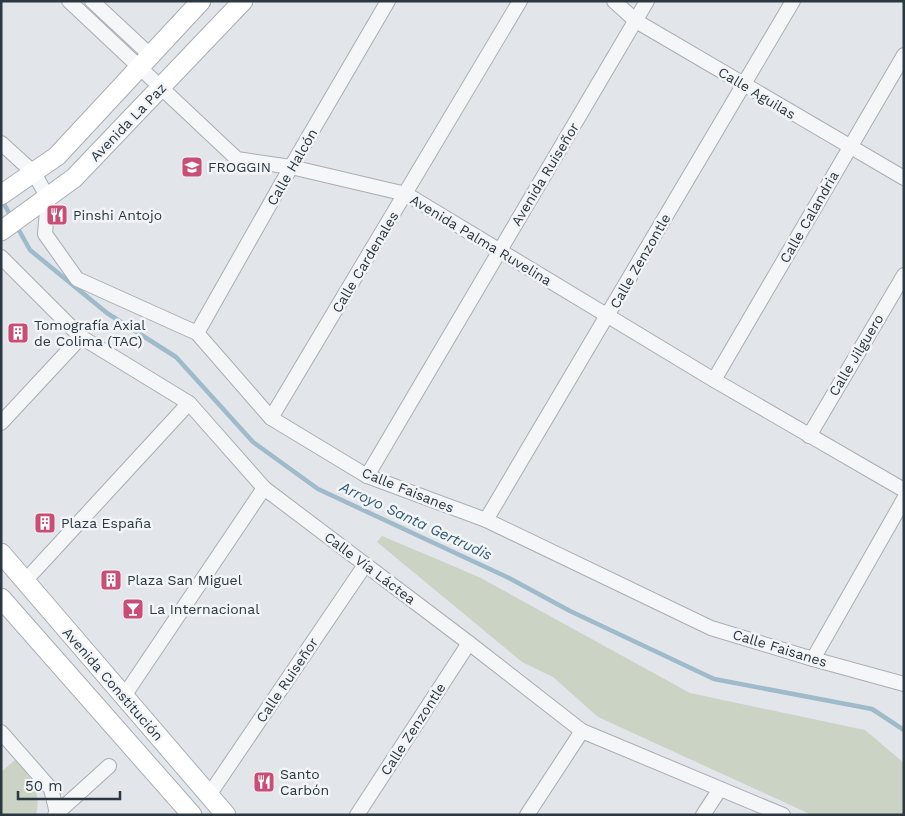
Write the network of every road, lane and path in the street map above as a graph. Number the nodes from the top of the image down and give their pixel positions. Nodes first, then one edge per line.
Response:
1 (69, 1) edge
2 (92, 1) edge
3 (201, 1) edge
4 (243, 1) edge
5 (388, 1) edge
6 (520, 1) edge
7 (614, 1) edge
8 (647, 1) edge
9 (793, 1) edge
10 (636, 21) junction
11 (904, 55) edge
12 (144, 61) junction
13 (744, 85) junction
14 (160, 87) junction
15 (1, 143) edge
16 (850, 147) junction
17 (291, 167) junction
18 (34, 173) junction
19 (904, 178) edge
20 (6, 192) edge
21 (406, 194) junction
22 (48, 198) junction
23 (3, 229) edge
24 (500, 251) junction
25 (1, 257) edge
26 (904, 275) edge
27 (608, 316) junction
28 (198, 333) junction
29 (81, 337) junction
30 (714, 380) junction
31 (189, 403) junction
32 (271, 418) junction
33 (1, 423) edge
34 (809, 436) junction
35 (367, 476) junction
36 (264, 488) junction
37 (904, 490) edge
38 (904, 499) edge
39 (486, 520) junction
40 (1, 553) edge
41 (365, 564) junction
42 (25, 581) junction
43 (1, 598) edge
44 (469, 643) junction
45 (813, 659) junction
46 (904, 684) edge
47 (124, 696) junction
48 (582, 730) junction
49 (1, 732) edge
50 (109, 766) dead end
51 (720, 789) junction
52 (209, 796) junction
53 (56, 814) edge
54 (192, 815) edge
55 (226, 815) edge
56 (357, 815) edge
57 (527, 815) edge
58 (703, 815) edge
59 (783, 815) edge

1 - 12 street, Avenida Palma Ruvelina
2 - 12 street, Avenida Palma Ruvelina
3 - 12 street, Avenida La Paz
4 - 14 street, Avenida La Paz
5 - 17 street, Calle Halcón
6 - 21 street, Calle Cardenales
7 - 10 street, Calle Aguilas
8 - 10 street, Avenida Ruiseñor
9 - 13 street, Calle Zenzontle
10 - 13 street, Calle Aguilas
10 - 24 street, Avenida Ruiseñor
11 - 16 street, Calle Calandria
12 - 14 street, Avenida Palma Ruvelina
12 - 18 street, Avenida La Paz
13 - 16 street, Calle Aguilas
13 - 27 street, Calle Zenzontle
14 - 17 street, Avenida Palma Ruvelina
14 - 22 street, Avenida La Paz
15 - 18 street
16 - 19 street, Calle Aguilas
16 - 30 street, Calle Calandria
17 - 21 street, Avenida Palma Ruvelina
17 - 28 street, Calle Halcón
18 - 20 street, Avenida La Paz
18 - 22 street
21 - 24 street, Avenida Palma Ruvelina
21 - 32 street, Calle Cardenales
22 - 23 street, Avenida La Paz
22 - 28 street, Calle Faisanes
24 - 27 street, Avenida Palma Ruvelina
24 - 35 street, Avenida Ruiseñor
25 - 29 street, Calle Vía Láctea
26 - 34 street, Calle Jilguero
27 - 30 street, Avenida Palma Ruvelina
27 - 39 street, Calle Zenzontle
28 - 32 street, Calle Faisanes
29 - 31 street, Calle Vía Láctea
29 - 33 street
30 - 34 street, Avenida Palma Ruvelina
31 - 36 street, Calle Vía Láctea
31 - 42 street
32 - 35 street, Calle Faisanes
34 - 37 street, Avenida Palma Ruvelina
35 - 39 street, Calle Faisanes
36 - 41 street, Calle Vía Láctea
36 - 47 street
38 - 45 street
39 - 45 street, Calle Faisanes
40 - 42 street, Avenida Constitución
41 - 44 street, Calle Vía Láctea
41 - 52 street, Calle Ruiseñor
42 - 47 street, Avenida Constitución
43 - 54 street, Avenida Constitución
44 - 48 street, Calle Vía Láctea
44 - 56 street, Calle Zenzontle
45 - 46 street, Calle Faisanes
47 - 52 street, Avenida Constitución
48 - 51 street, Calle Vía Láctea
48 - 57 street
49 - 53 street
50 - 53 street
51 - 58 street
51 - 59 street, Calle Vía Láctea
52 - 55 street, Avenida Constitución

